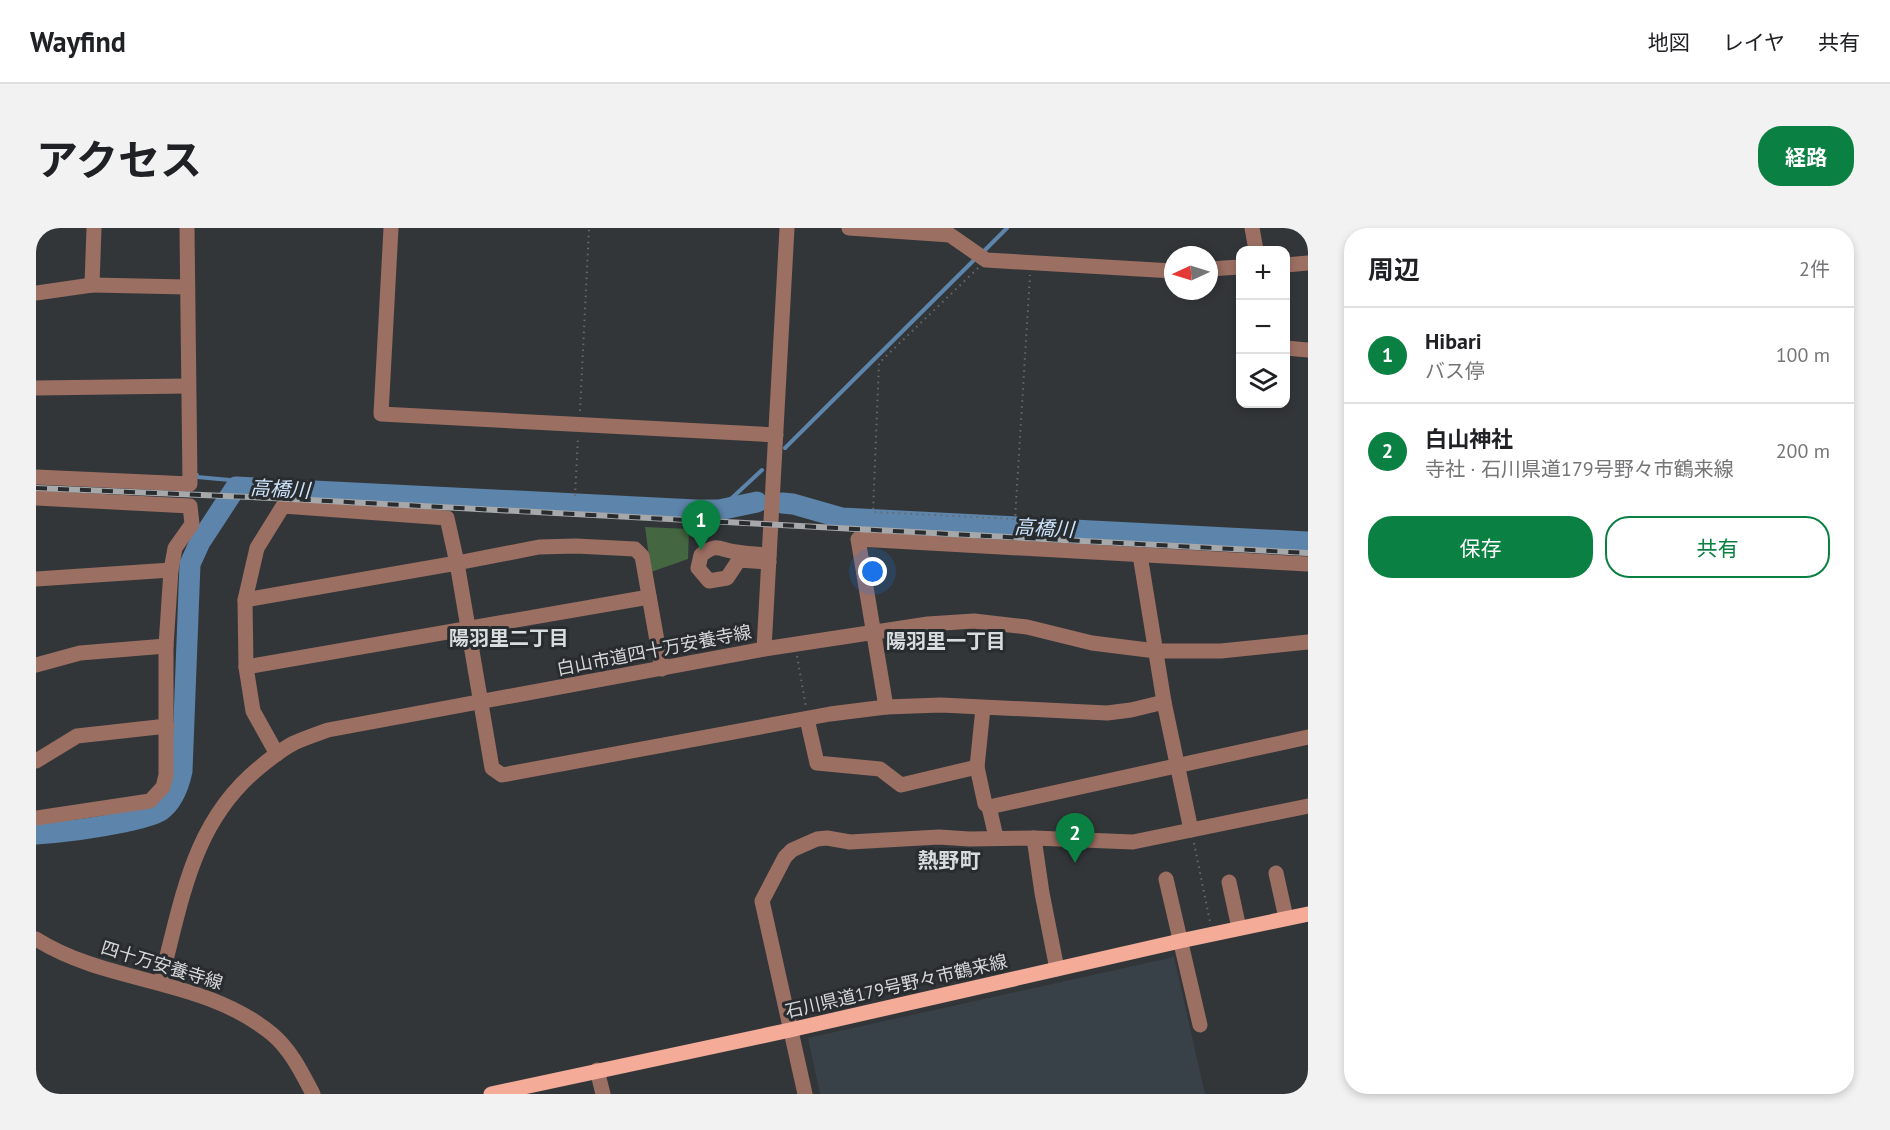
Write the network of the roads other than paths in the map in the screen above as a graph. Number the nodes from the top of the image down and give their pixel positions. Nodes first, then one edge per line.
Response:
1 (93, 228) edge
2 (187, 228) edge
3 (391, 228) edge
4 (787, 228) edge
5 (849, 228) edge
6 (1252, 228) edge
7 (1255, 246) edge
8 (1308, 263) edge
9 (1290, 265) edge
10 (1236, 267) edge
11 (1218, 268) edge
12 (1164, 270) edge
13 (92, 285) junction
14 (187, 287) junction
15 (36, 293) edge
16 (1290, 348) edge
17 (1308, 350) edge
18 (188, 386) junction
19 (36, 388) edge
20 (776, 435) junction
21 (36, 477) edge
22 (36, 498) edge
23 (1140, 555) junction
24 (457, 563) junction
25 (1308, 564) edge
26 (171, 570) junction
27 (36, 579) edge
28 (649, 597) junction
29 (245, 600) junction
30 (467, 629) junction
31 (874, 631) junction
32 (1308, 642) edge
33 (166, 646) junction
34 (764, 649) junction
35 (1156, 651) junction
36 (36, 665) edge
37 (246, 667) junction
38 (662, 669) junction
39 (480, 702) junction
40 (1164, 702) junction
41 (886, 707) junction
42 (983, 708) junction
43 (807, 718) junction
44 (167, 726) junction
45 (1308, 737) edge
46 (277, 754) junction
47 (36, 761) edge
48 (1176, 766) junction
49 (977, 767) junction
50 (1308, 806) edge
51 (989, 807) junction
52 (36, 818) edge
53 (1191, 830) junction
54 (996, 837) junction
55 (1034, 838) junction
56 (1276, 873) dead end
57 (1166, 879) dead end
58 (1229, 882) dead end
59 (1308, 914) edge
60 (1286, 918) junction
61 (1239, 928) junction
62 (36, 939) edge
63 (1180, 941) junction
64 (1057, 969) junction
65 (160, 983) junction
66 (1200, 1026) dead end
67 (790, 1030) junction
68 (597, 1070) junction
69 (313, 1094) edge
70 (491, 1094) edge
71 (603, 1094) edge
72 (805, 1094) edge

1 - 13 street
2 - 14 street
3 - 20 street
4 - 20 street
5 - 12 street
6 - 7 street
8 - 9 street
10 - 11 street
13 - 14 street
13 - 15 street
14 - 18 street
16 - 17 street
18 - 19 street
18 - 21 street
20 - 34 street
22 - 26 street
23 - 25 street
23 - 31 street
23 - 35 street
24 - 28 street
24 - 29 street
24 - 29 street
24 - 30 street
26 - 27 street
26 - 33 street
28 - 30 street
28 - 38 street
29 - 37 street
30 - 37 street
30 - 39 street
31 - 34 street, 白山市道四十万安養寺線
31 - 35 street, 白山市道四十万安養寺線
31 - 41 street
32 - 35 street, 白山市道四十万安養寺線
33 - 36 street
33 - 44 street
34 - 38 street, 白山市道四十万安養寺線
35 - 40 street
37 - 46 street
38 - 39 street, 白山市道四十万安養寺線
39 - 43 street
39 - 46 street, 白山市道四十万安養寺線
40 - 42 street
40 - 48 street
41 - 42 street
41 - 43 street
42 - 49 street
43 - 49 street
44 - 47 street
44 - 52 street
45 - 48 street
46 - 65 street, 白山市道四十万安養寺線
48 - 51 street
48 - 53 street
49 - 51 street
50 - 53 street
51 - 54 street
53 - 55 street
54 - 55 street
54 - 67 street
55 - 64 street
56 - 60 street
57 - 63 street
58 - 61 street
59 - 60 main road, 石川県道179号野々市鶴来線
60 - 61 main road, 石川県道179号野々市鶴来線
61 - 63 main road, 石川県道179号野々市鶴来線
62 - 65 street, 四十万安養寺線
63 - 64 main road, 石川県道179号野々市鶴来線
63 - 66 street
64 - 67 main road, 石川県道179号野々市鶴来線
65 - 69 street, 四十万安養寺線
67 - 68 main road, 石川県道179号野々市鶴来線
67 - 72 street
68 - 70 main road, 石川県道179号野々市鶴来線
68 - 71 street

